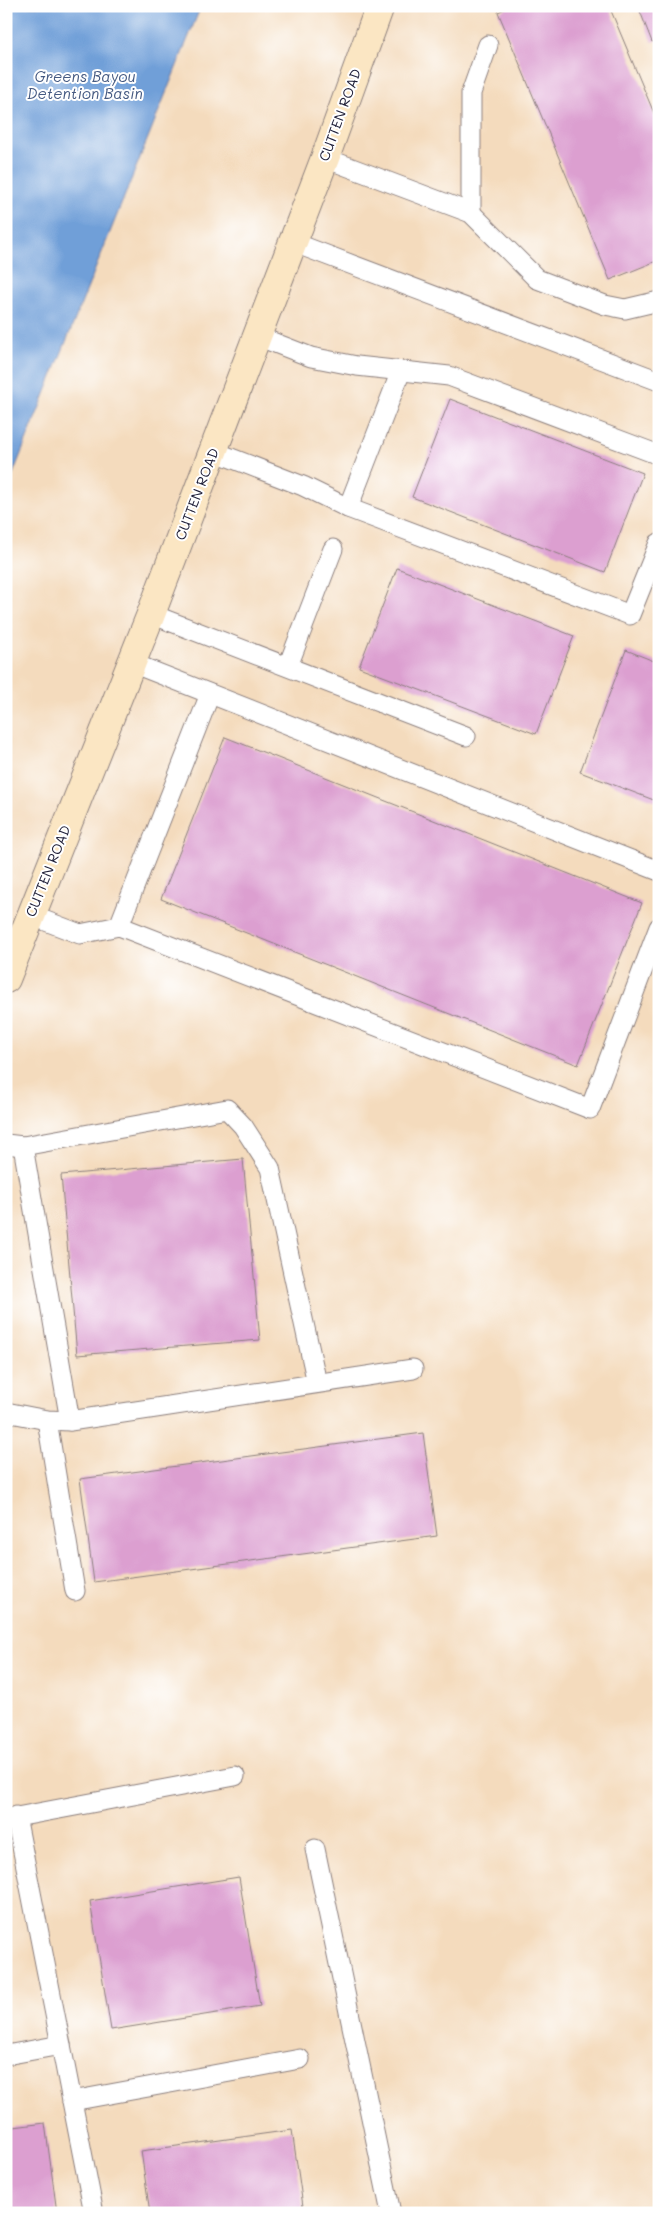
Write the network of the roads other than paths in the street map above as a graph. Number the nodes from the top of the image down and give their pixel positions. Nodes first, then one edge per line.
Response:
1 (380, 6) edge
2 (488, 45) dead end
3 (325, 158) junction
4 (471, 213) junction
5 (292, 242) junction
6 (659, 301) edge
7 (256, 336) junction
8 (400, 371) junction
9 (659, 382) edge
10 (213, 451) junction
11 (659, 455) edge
12 (348, 508) junction
13 (659, 543) edge
14 (333, 549) dead end
15 (151, 614) junction
16 (132, 663) junction
17 (288, 666) junction
18 (210, 694) junction
19 (466, 736) dead end
20 (659, 871) edge
21 (30, 915) junction
22 (119, 926) junction
23 (659, 927) edge
24 (6, 979) edge
25 (14, 1145) edge
26 (413, 1369) dead end
27 (317, 1383) junction
28 (6, 1412) edge
29 (47, 1420) junction
30 (70, 1421) junction
31 (75, 1591) dead end
32 (235, 1776) dead end
33 (11, 1818) edge
34 (315, 1849) dead end
35 (61, 2045) junction
36 (6, 2056) edge
37 (300, 2059) dead end
38 (72, 2101) junction
39 (94, 2213) edge
40 (391, 2213) edge

1 - 3 street, CUTTEN ROAD
2 - 4 lane
3 - 4 lane
3 - 5 street, CUTTEN ROAD
4 - 6 lane
5 - 7 street, CUTTEN ROAD
5 - 9 lane
7 - 8 lane
7 - 10 street, CUTTEN ROAD
8 - 11 lane
8 - 12 lane
10 - 12 lane
10 - 15 street, CUTTEN ROAD
12 - 13 lane
14 - 17 lane
15 - 16 street, CUTTEN ROAD
15 - 17 lane
16 - 18 lane
16 - 21 street, CUTTEN ROAD
17 - 19 lane
18 - 20 lane
18 - 22 lane
21 - 22 lane
21 - 24 street, CUTTEN ROAD
22 - 23 lane
25 - 27 lane
25 - 30 lane
26 - 27 lane
27 - 30 lane
28 - 29 lane
29 - 30 lane
29 - 31 lane
32 - 33 lane
33 - 35 lane
34 - 40 lane
35 - 36 lane
35 - 38 lane
37 - 38 lane
38 - 39 lane

